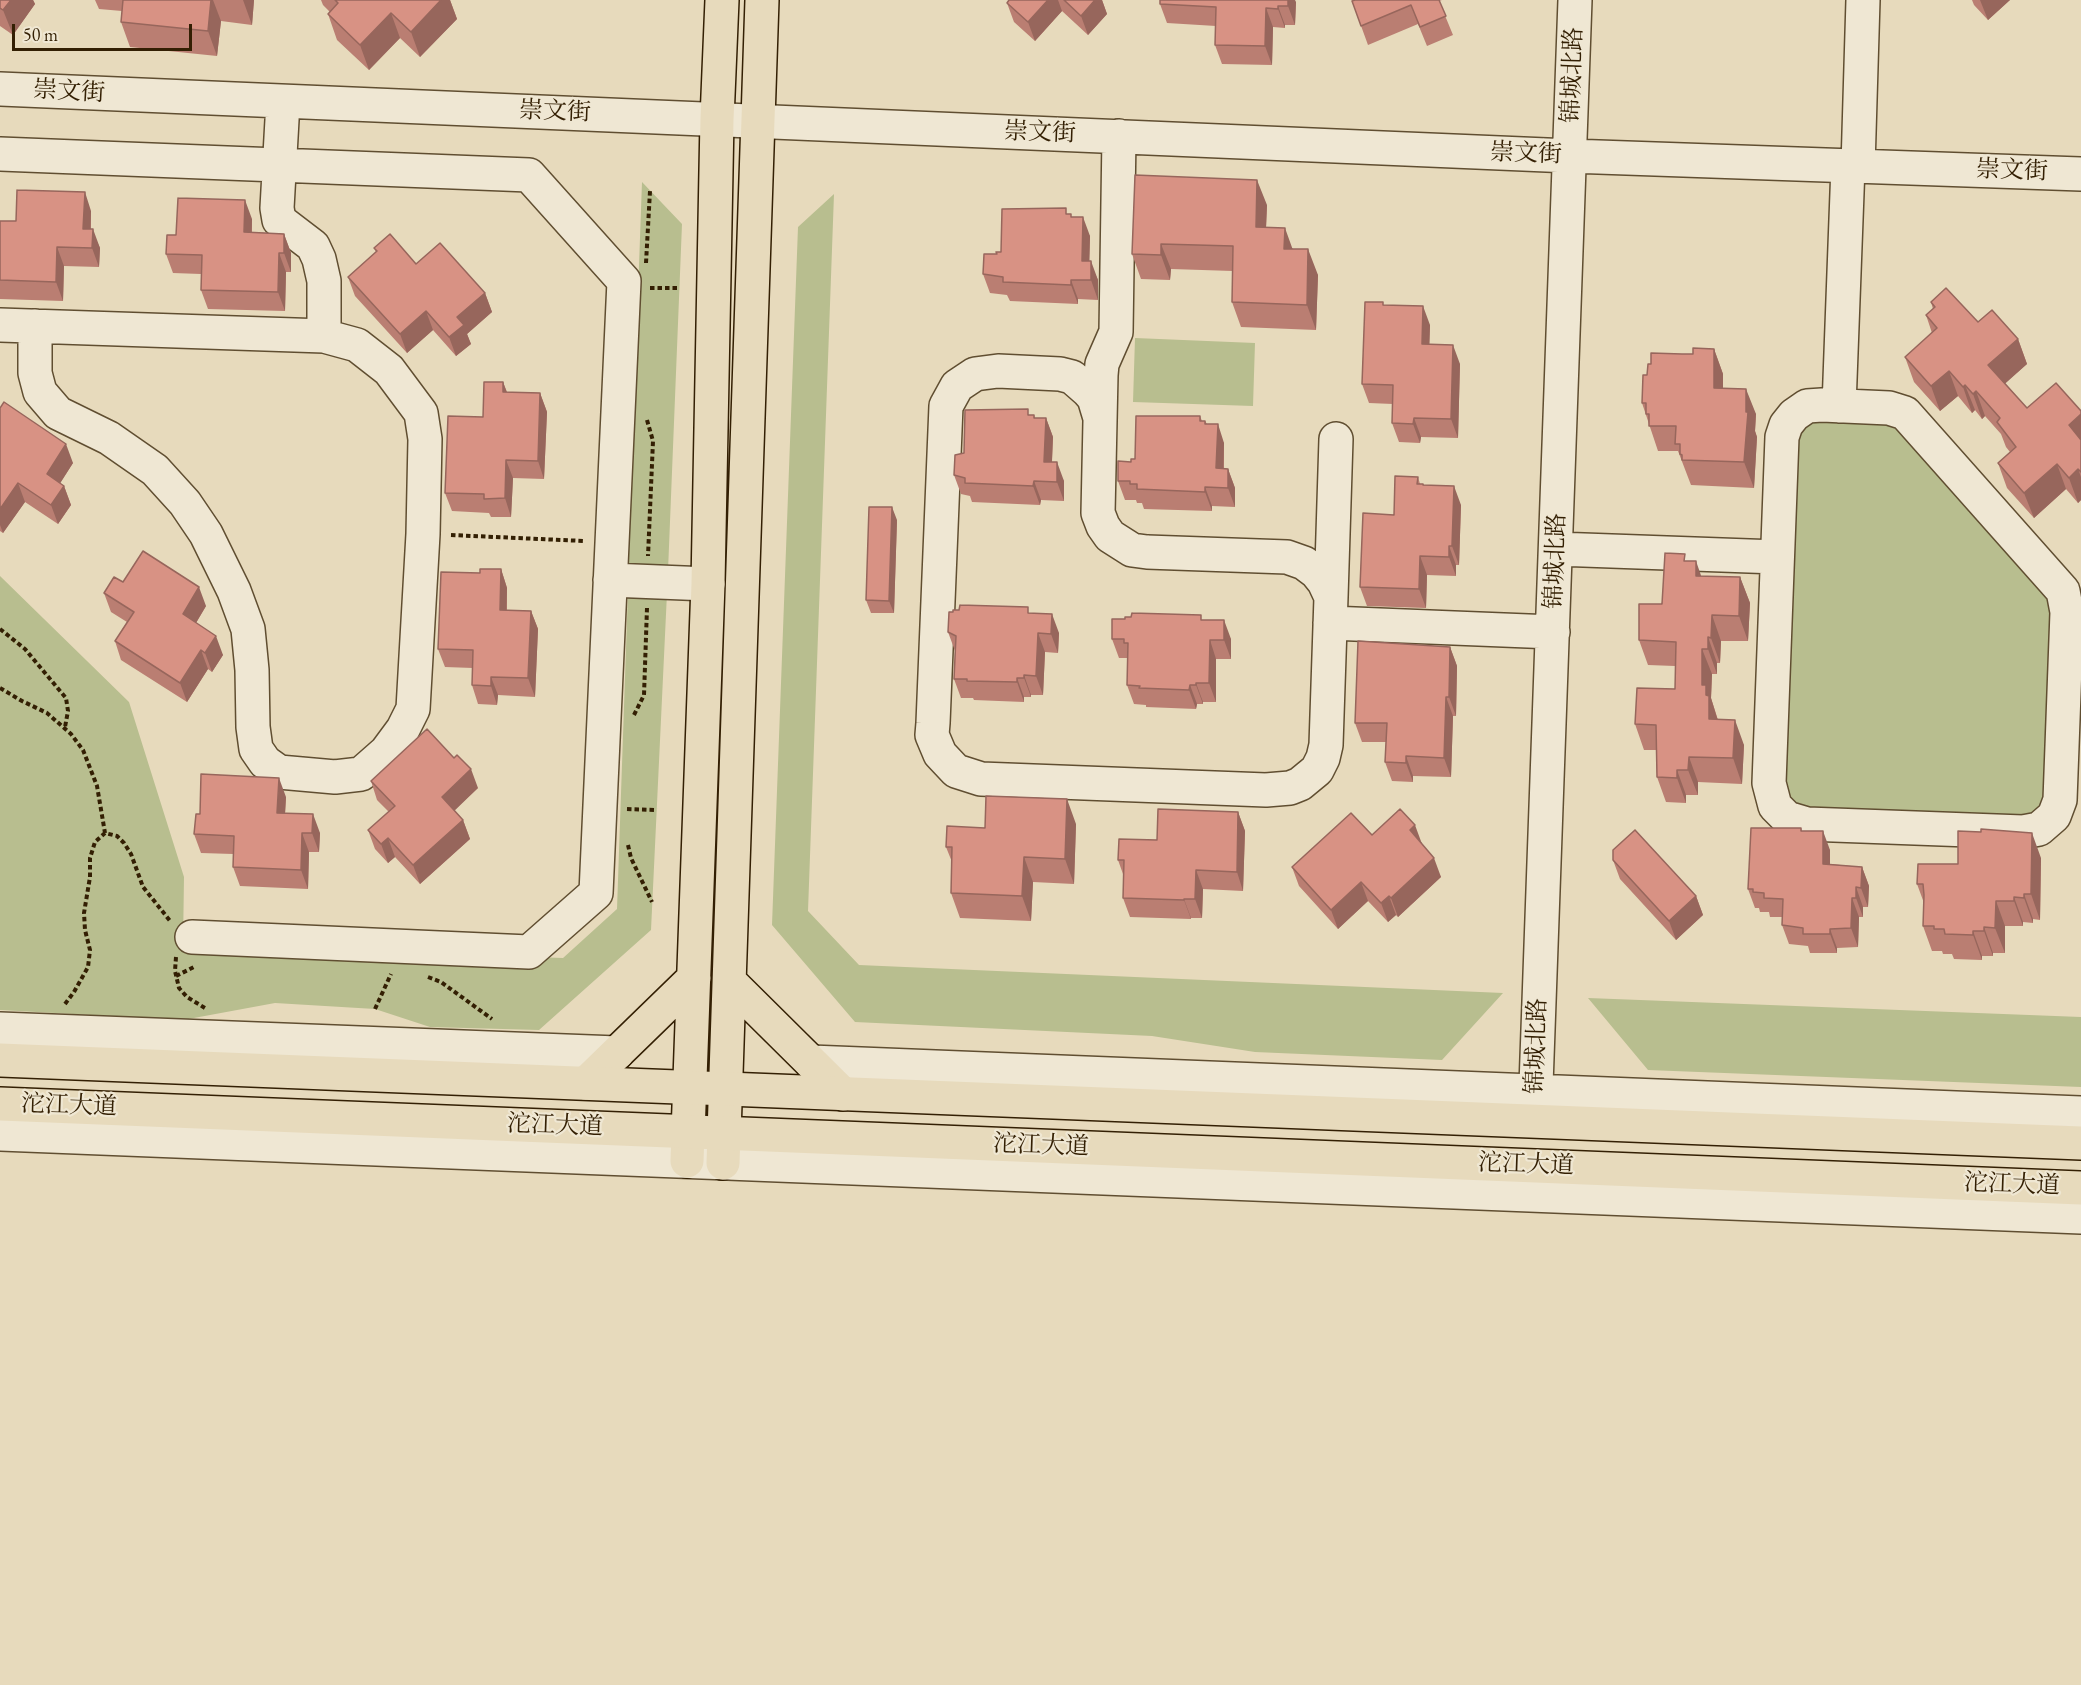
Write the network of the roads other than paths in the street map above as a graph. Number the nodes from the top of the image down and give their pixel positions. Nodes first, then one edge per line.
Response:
1 (722, 0) edge
2 (762, 0) edge
3 (1575, 0) edge
4 (1863, 0) edge
5 (0, 89) edge
6 (283, 102) junction
7 (717, 119) junction
8 (758, 120) junction
9 (1119, 136) junction
10 (0, 154) edge
11 (1570, 156) junction
12 (279, 166) junction
13 (1852, 166) junction
14 (2081, 174) edge
15 (0, 325) edge
16 (35, 326) junction
17 (324, 336) junction
18 (1106, 354) junction
19 (1060, 374) junction
20 (1839, 406) junction
21 (1100, 418) junction
22 (1336, 439) dead end
23 (1333, 517) junction
24 (1556, 549) junction
25 (1287, 557) junction
26 (1777, 557) junction
27 (610, 580) junction
28 (708, 584) junction
29 (1330, 610) junction
30 (1553, 632) junction
31 (2073, 676) edge
32 (185, 946) road end
33 (694, 978) junction
34 (730, 982) junction
35 (0, 1029) edge
36 (616, 1053) junction
37 (0, 1060) edge
38 (811, 1062) junction
39 (586, 1083) junction
40 (690, 1087) junction
41 (726, 1089) junction
42 (843, 1094) junction
43 (0, 1104) edge
44 (1535, 1106) junction
45 (2081, 1113) edge
46 (0, 1134) edge
47 (2081, 1143) edge
48 (688, 1146) junction
49 (724, 1148) junction
50 (2081, 1188) edge
51 (2081, 1217) edge

1 - 7 main road
2 - 8 main road
3 - 11 street, 锦城北路
4 - 13 street
5 - 6 street, 崇文街
6 - 7 street, 崇文街
6 - 12 street
7 - 8 street, 崇文街
7 - 28 main road
8 - 9 street, 崇文街
8 - 34 main road
9 - 11 street, 崇文街
9 - 18 street
10 - 12 street
11 - 13 street, 崇文街
11 - 24 street, 锦城北路
12 - 17 street
12 - 27 street
13 - 14 street, 崇文街
13 - 20 street
15 - 16 street
16 - 17 street
16 - 17 street
18 - 19 street
18 - 21 street
19 - 21 street
19 - 29 street
20 - 26 street
20 - 31 street
21 - 25 street
22 - 23 street
23 - 25 street
23 - 29 street
24 - 26 street
24 - 30 street, 锦城北路
25 - 29 street
26 - 31 street
27 - 28 street
27 - 32 street
28 - 33 main road
29 - 30 street
30 - 44 street, 锦城北路
33 - 36 main road
33 - 40 main road
34 - 38 main road
34 - 41 main road
35 - 36 street
36 - 39 main road
37 - 39 main road, 沱江大道
38 - 42 main road
38 - 44 street
39 - 40 main road, 沱江大道
40 - 41 main road, 沱江大道
40 - 48 main road
41 - 42 main road, 沱江大道
41 - 49 main road
42 - 44 main road, 沱江大道
43 - 48 main road, 沱江大道
44 - 45 street
44 - 47 main road, 沱江大道
46 - 48 street
48 - 49 main road, 沱江大道
49 - 50 main road, 沱江大道
49 - 51 street

